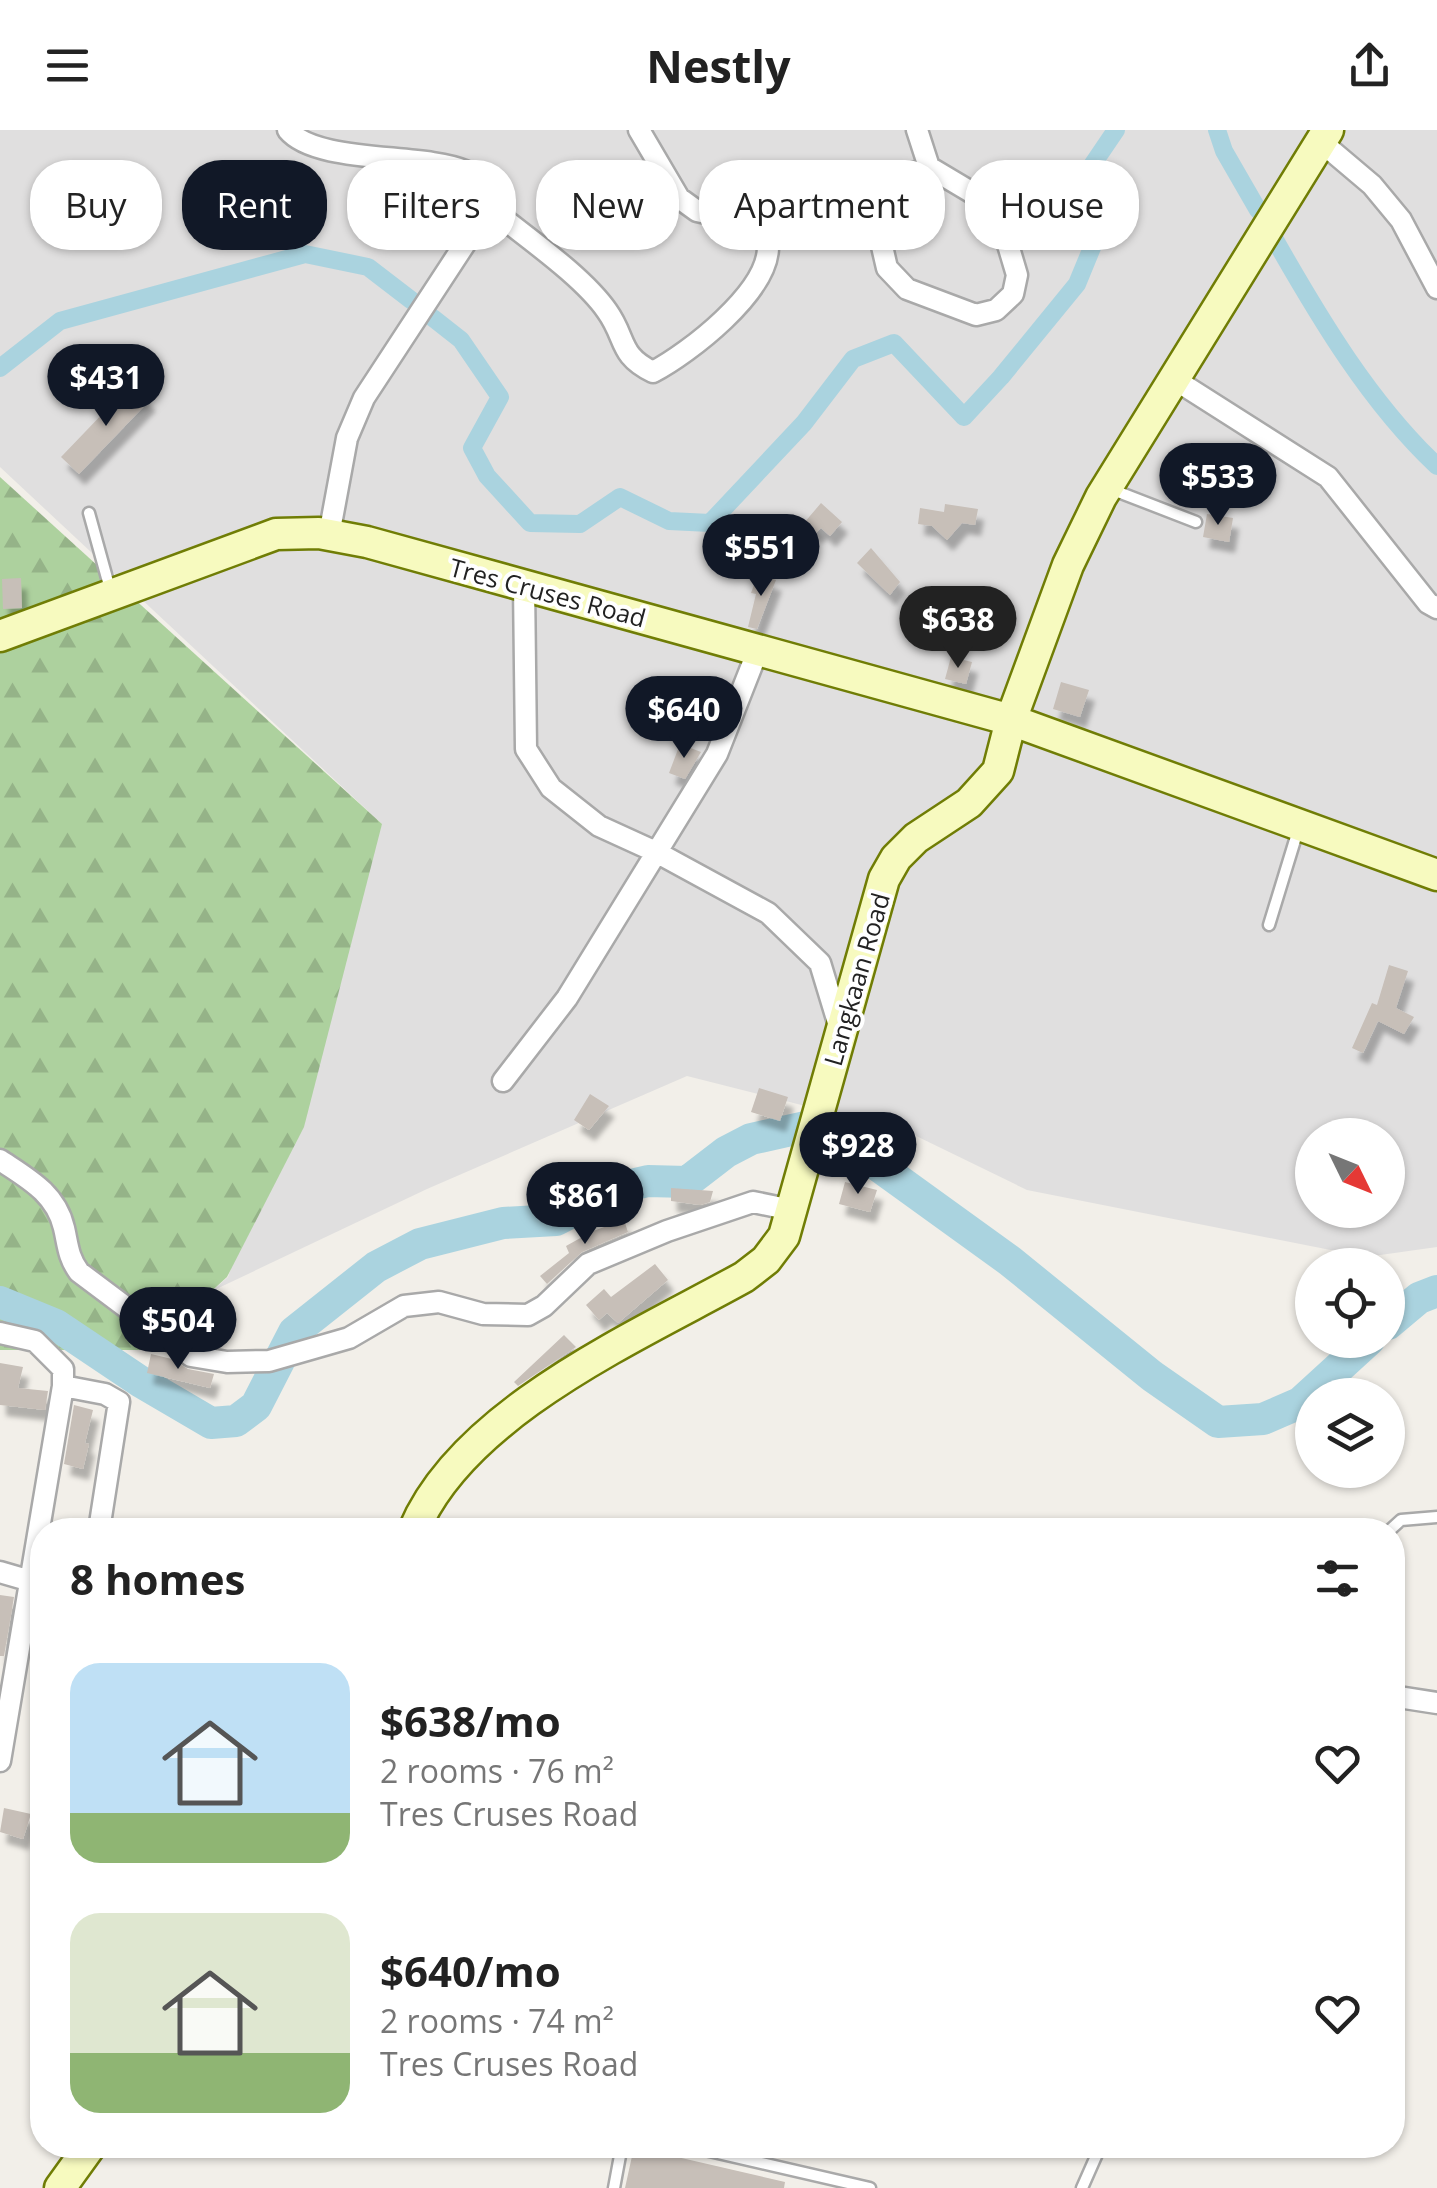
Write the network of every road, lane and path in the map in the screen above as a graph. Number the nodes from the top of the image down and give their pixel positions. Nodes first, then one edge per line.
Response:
1 (288, 130) edge
2 (639, 130) edge
3 (917, 130) edge
4 (1324, 136) edge
5 (394, 160) edge
6 (926, 160) edge
7 (945, 176) edge
8 (699, 211) edge
9 (516, 228) edge
10 (460, 250) edge
11 (768, 250) edge
12 (883, 250) edge
13 (1437, 288) edge
14 (1174, 378) junction
15 (1107, 488) junction
16 (89, 512) dead end
17 (1196, 522) dead end
18 (330, 534) junction
19 (524, 585) junction
20 (112, 595) junction
21 (1437, 608) edge
22 (0, 636) edge
23 (758, 650) junction
24 (1011, 720) junction
25 (1299, 826) junction
26 (656, 852) junction
27 (1437, 875) edge
28 (1270, 925) dead end
29 (841, 1033) junction
30 (503, 1081) dead end
31 (0, 1160) edge
32 (792, 1210) junction
33 (0, 1333) edge
34 (63, 1386) junction
35 (1437, 1517) edge
36 (46, 1518) edge
37 (101, 1518) edge
38 (420, 1518) edge
39 (1405, 1520) edge
40 (0, 1572) edge
41 (30, 1581) edge
42 (30, 1617) edge
43 (1405, 1698) edge
44 (1437, 1703) edge
45 (0, 1761) edge
46 (82, 2158) edge
47 (620, 2158) edge
48 (740, 2158) edge
49 (1095, 2158) edge
50 (60, 2188) edge
51 (614, 2188) edge
52 (870, 2188) edge
53 (1082, 2188) edge

1 - 5 street
2 - 8 street
3 - 6 street
4 - 13 street
4 - 14 street, Langkaan Road
7 - 12 street
9 - 11 street
10 - 18 street
14 - 15 street, Langkaan Road
14 - 21 street
15 - 17 lane
15 - 24 street, Langkaan Road
16 - 20 lane
18 - 19 street, Tres Cruses Road
18 - 20 street, Tres Cruses Road
19 - 23 street, Tres Cruses Road
19 - 26 street
20 - 22 street, Tres Cruses Road
23 - 24 street, Tres Cruses Road
23 - 26 street
24 - 25 street, Tres Cruses Road
24 - 29 street, Langkaan Road
25 - 27 street, Tres Cruses Road
25 - 28 lane
26 - 29 street
26 - 30 street
29 - 32 street, Langkaan Road
31 - 32 street
32 - 38 street, Langkaan Road
33 - 34 street
34 - 36 street
34 - 37 street
35 - 39 lane
40 - 41 street
42 - 45 street
43 - 44 street
46 - 50 street
47 - 51 lane
48 - 52 lane
49 - 53 lane

